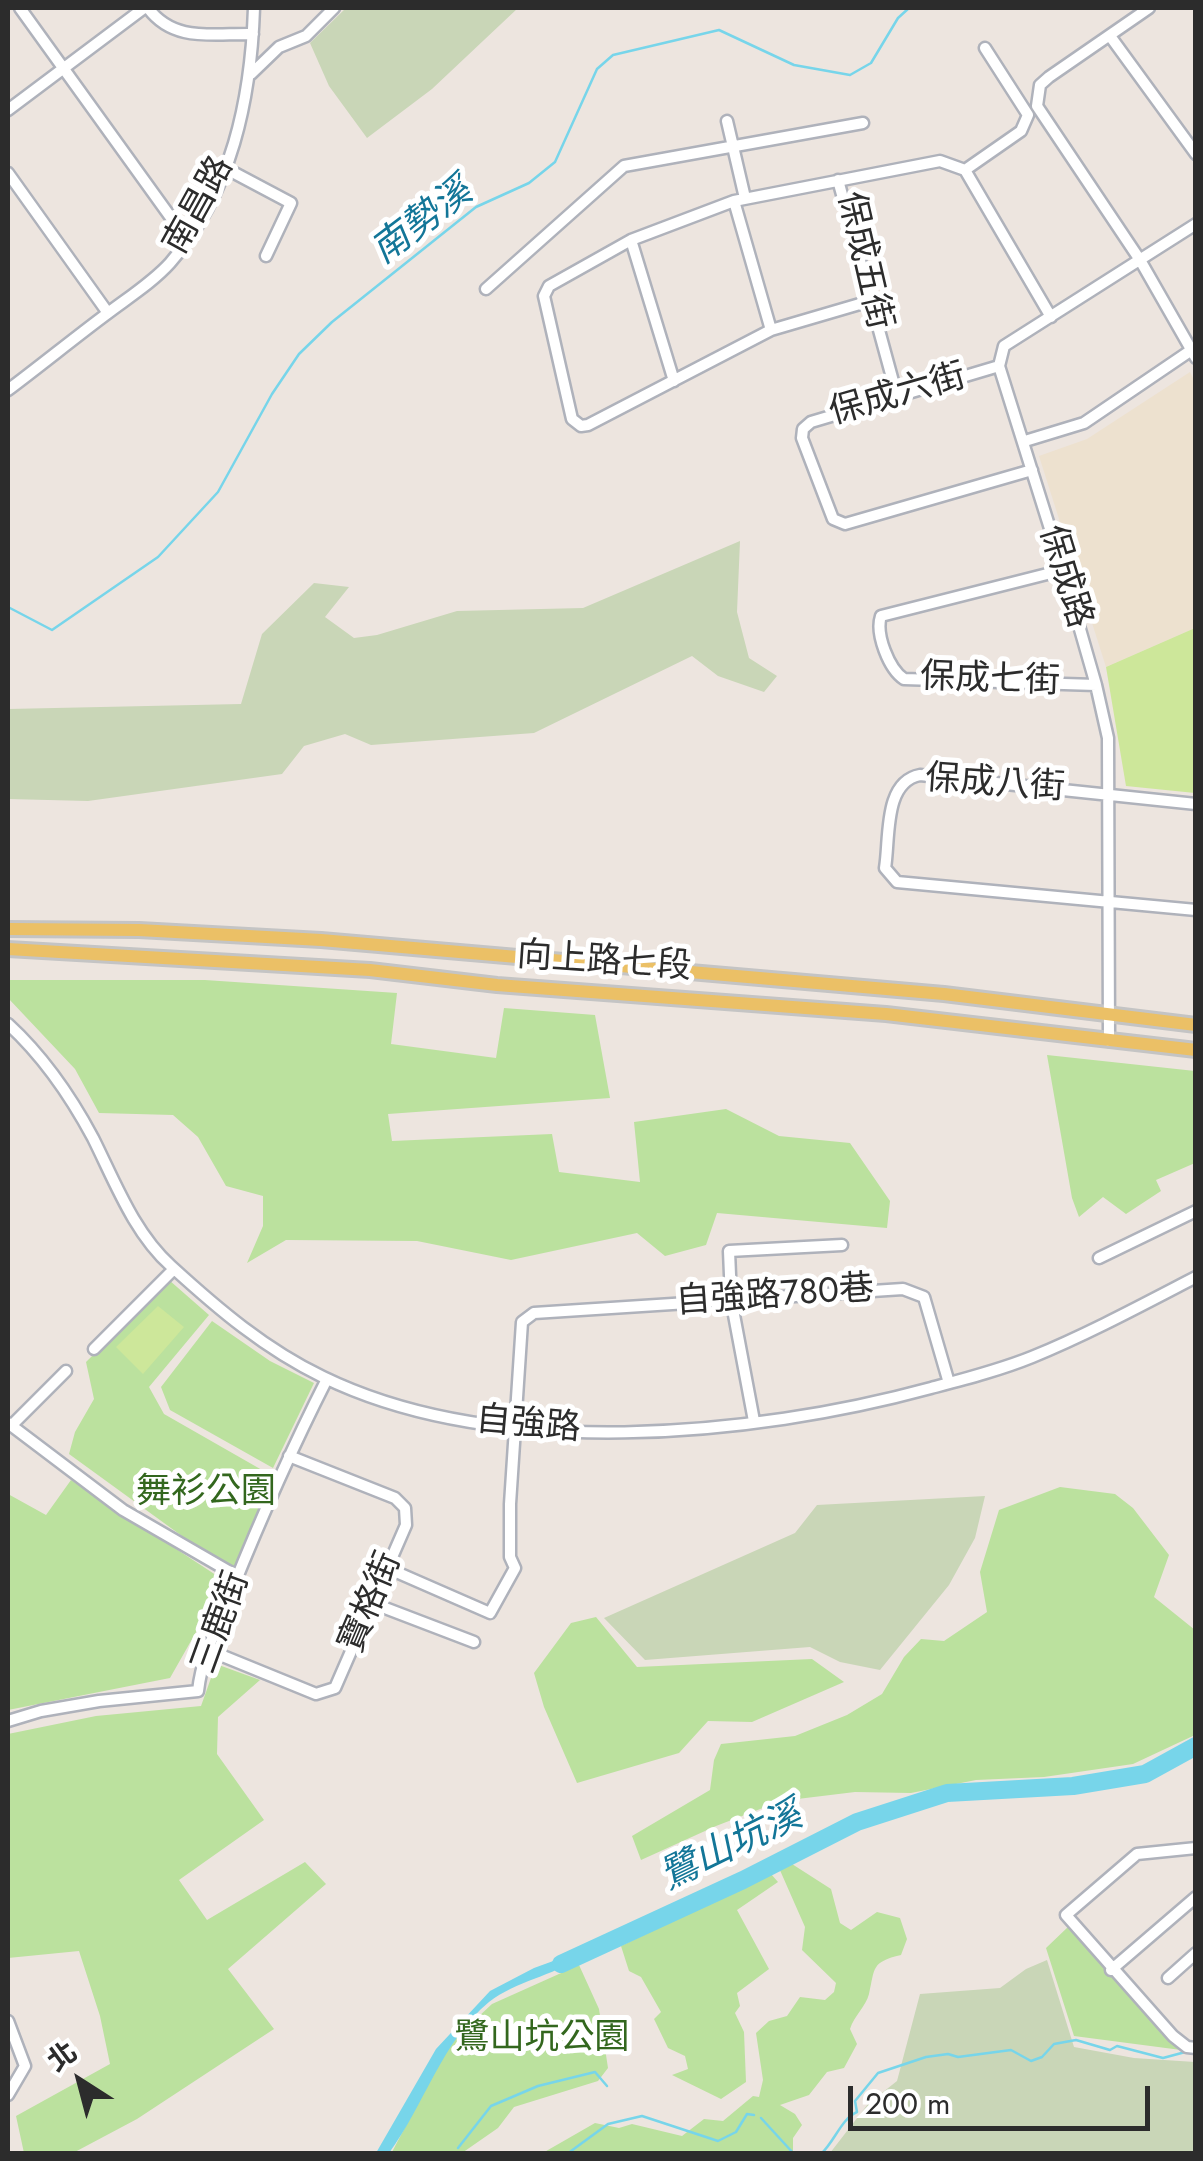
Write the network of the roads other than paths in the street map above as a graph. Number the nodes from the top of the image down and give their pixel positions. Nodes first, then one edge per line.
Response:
1 (20, 8) edge
2 (146, 8) edge
3 (254, 8) edge
4 (334, 8) edge
5 (1149, 8) edge
6 (254, 34) junction
7 (1110, 36) junction
8 (985, 48) dead end
9 (62, 70) junction
10 (250, 74) junction
11 (8, 110) edge
12 (727, 122) dead end
13 (863, 123) dead end
14 (732, 146) junction
15 (1196, 154) edge
16 (225, 168) junction
17 (965, 170) junction
18 (8, 173) edge
19 (838, 180) junction
20 (740, 199) junction
21 (1196, 224) edge
22 (187, 240) junction
23 (631, 240) junction
24 (266, 256) dead end
25 (1140, 260) junction
26 (486, 289) dead end
27 (870, 301) junction
28 (108, 313) junction
29 (1051, 317) junction
30 (770, 330) junction
31 (1194, 352) edge
32 (999, 366) junction
33 (674, 381) junction
34 (8, 390) edge
35 (897, 396) junction
36 (1025, 441) junction
37 (1032, 470) junction
38 (1063, 570) junction
39 (1096, 685) junction
40 (1110, 794) junction
41 (1196, 804) edge
42 (1110, 902) junction
43 (1196, 910) edge
44 (8, 930) edge
45 (8, 950) edge
46 (1108, 1016) junction
47 (8, 1024) edge
48 (1196, 1025) edge
49 (1108, 1040) junction
50 (1196, 1050) edge
51 (1196, 1212) edge
52 (842, 1244) dead end
53 (1099, 1258) dead end
54 (174, 1270) junction
55 (1196, 1277) edge
56 (732, 1299) junction
57 (94, 1349) dead end
58 (66, 1371) dead end
59 (327, 1379) junction
60 (949, 1383) junction
61 (754, 1421) junction
62 (9, 1425) edge
63 (514, 1427) junction
64 (289, 1456) junction
65 (387, 1568) junction
66 (237, 1576) junction
67 (372, 1603) junction
68 (474, 1642) dead end
69 (208, 1650) junction
70 (8, 1721) edge
71 (1196, 1848) edge
72 (1196, 1896) edge
73 (1196, 1954) edge
74 (1112, 1970) junction
75 (1168, 1978) dead end
76 (8, 2021) edge
77 (1196, 2048) edge
78 (8, 2095) edge

1 - 9 street
2 - 6 street
2 - 9 street
3 - 6 street, 南昌路
4 - 10 street
5 - 7 street
6 - 10 street, 南昌路
7 - 15 street
7 - 25 street
8 - 17 street
9 - 11 street
9 - 22 street
10 - 16 street, 南昌路
12 - 14 street
13 - 14 street
14 - 20 street
14 - 26 street
16 - 22 street, 南昌路
16 - 24 street
17 - 19 street, 保成五街
17 - 29 street
18 - 28 street
19 - 20 street
19 - 27 street, 保成五街
20 - 23 street
20 - 30 street
21 - 25 street
22 - 28 street, 南昌路
23 - 33 street
23 - 33 street
25 - 29 street
25 - 31 street
27 - 30 street
27 - 35 street, 保成五街
28 - 34 street, 南昌路
29 - 32 street
30 - 33 street
31 - 36 street
32 - 35 street, 保成六街
32 - 36 street, 保成路
35 - 37 street, 保成六街
36 - 37 street, 保成路
37 - 38 street, 保成路
38 - 39 street, 保成路
38 - 39 street, 保成七街
39 - 40 street, 保成路
40 - 41 street, 保成八街
40 - 42 street, 保成路
40 - 42 street, 保成八街
42 - 43 street, 保成八街
42 - 46 street, 保成路
44 - 46 main road, 向上路七段
45 - 49 main road, 向上路七段
46 - 48 main road, 向上路七段
46 - 49 street, 保成路
47 - 54 street, 自強路
49 - 50 main road, 向上路七段
51 - 53 street
52 - 56 street
54 - 57 street
54 - 59 street, 自強路
55 - 60 street, 自強路
56 - 60 street, 自強路780巷
56 - 61 street
56 - 63 street, 自強路780巷
58 - 62 street
59 - 63 street, 自強路
59 - 64 street, 三鹿街
60 - 61 street, 自強路
61 - 63 street, 自強路
62 - 66 street
63 - 65 street
64 - 65 street, 寶格街
64 - 66 street, 三鹿街
65 - 67 street, 寶格街
66 - 69 street, 三鹿街
67 - 68 street
67 - 69 street, 寶格街
69 - 70 street, 三鹿街
71 - 74 street
72 - 74 street
73 - 75 street
74 - 77 street
76 - 78 street

